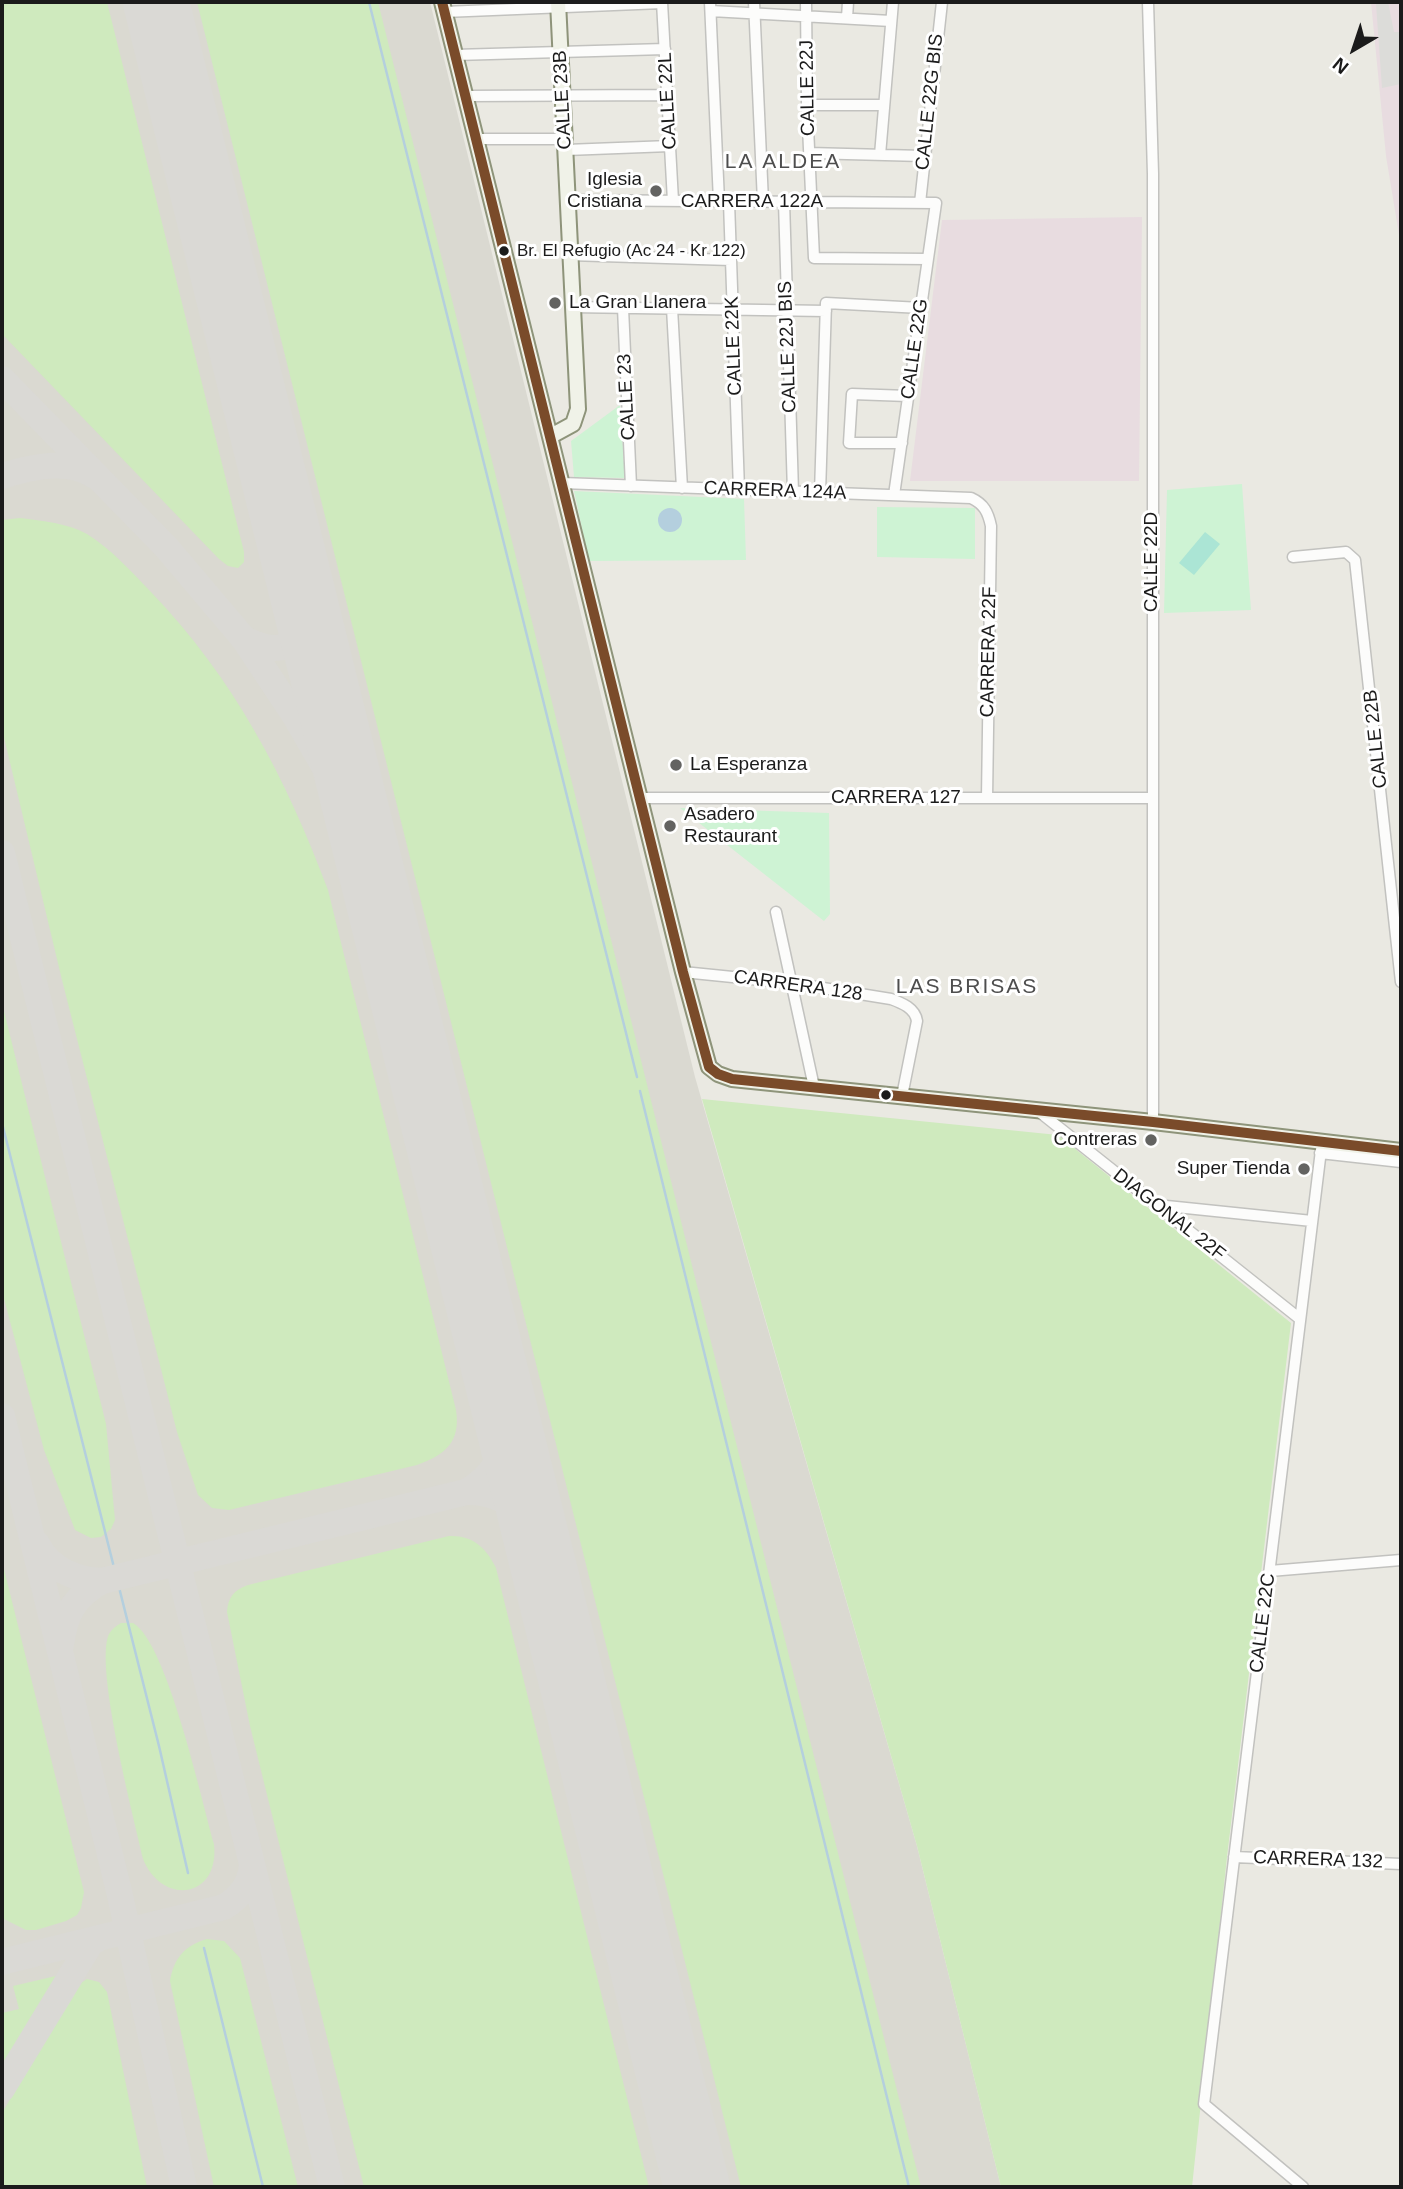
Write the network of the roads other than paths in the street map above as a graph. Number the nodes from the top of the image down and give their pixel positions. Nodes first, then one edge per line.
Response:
1 (806, 2) edge
2 (848, 2) edge
3 (893, 2) edge
4 (942, 2) edge
5 (1148, 2) edge
6 (662, 3) edge
7 (559, 5) edge
8 (711, 6) edge
9 (443, 7) edge
10 (754, 7) edge
11 (807, 16) junction
12 (847, 18) junction
13 (891, 21) junction
14 (665, 49) junction
15 (561, 52) junction
16 (455, 55) junction
17 (563, 95) junction
18 (667, 95) junction
19 (466, 96) junction
20 (807, 105) junction
21 (884, 105) junction
22 (476, 139) junction
23 (565, 144) junction
24 (670, 146) junction
25 (809, 153) junction
26 (880, 155) junction
27 (923, 156) junction
28 (568, 200) junction
29 (673, 201) junction
30 (724, 202) junction
31 (763, 202) junction
32 (783, 202) junction
33 (811, 202) junction
34 (920, 203) junction
35 (936, 203) joint
36 (569, 255) junction
37 (928, 259) junction
38 (731, 260) junction
39 (572, 307) junction
40 (623, 307) junction
41 (826, 307) junction
42 (672, 308) junction
43 (921, 308) junction
44 (733, 309) junction
45 (787, 310) junction
46 (908, 396) junction
47 (551, 436) junction
48 (902, 443) junction
49 (562, 483) junction
50 (631, 486) junction
51 (682, 488) junction
52 (739, 490) junction
53 (793, 492) junction
54 (820, 492) junction
55 (894, 495) junction
56 (985, 507) joint
57 (1293, 556) dead end
58 (640, 798) junction
59 (987, 798) junction
60 (1152, 798) junction
61 (776, 912) dead end
62 (683, 972) junction
63 (1401, 982) edge
64 (792, 983) junction
65 (814, 1087) junction
66 (902, 1096) junction
67 (1038, 1110) junction
68 (1153, 1122) junction
69 (1321, 1148) junction
70 (1401, 1151) edge
71 (1401, 1162) edge
72 (1157, 1205) junction
73 (1312, 1220) junction
74 (1300, 1319) junction
75 (1401, 1560) edge
76 (1269, 1571) junction
77 (1234, 1857) junction
78 (1401, 1864) edge
79 (1303, 2187) edge

1 - 11 street, CALLE 22J
2 - 12 street
3 - 13 street
4 - 27 street, CALLE 22G BIS
5 - 60 street, CALLE 22D
6 - 7 street
6 - 14 street, CALLE 22L
7 - 9 street
7 - 15 main road, CALLE 23B
8 - 10 street
8 - 30 street, CALLE 22K
9 - 16 main road
10 - 11 street
10 - 31 street
11 - 12 street
11 - 20 street, CALLE 22J
12 - 13 street
13 - 21 street
14 - 15 street
14 - 18 street, CALLE 22L
15 - 16 street
15 - 17 main road, CALLE 23B
16 - 19 main road
17 - 18 street
17 - 19 street
17 - 23 main road, CALLE 23B
18 - 24 street, CALLE 22L
19 - 22 main road
20 - 21 street
20 - 25 street, CALLE 22J
21 - 26 street
22 - 23 street
22 - 47 main road
23 - 24 street
23 - 28 main road, CALLE 23B
24 - 29 street, CALLE 22L
25 - 26 street
25 - 33 street, CALLE 22J
26 - 27 street
27 - 34 street, CALLE 22G BIS
28 - 29 street, CARRERA 122A
28 - 36 main road, CALLE 23B
29 - 30 street, CARRERA 122A
30 - 31 street, CARRERA 122A
30 - 38 street, CALLE 22K
31 - 32 street, CARRERA 122A
32 - 33 street, CARRERA 122A
32 - 45 street, CALLE 22J BIS
33 - 34 street, CARRERA 122A
33 - 37 street, CALLE 22J
34 - 35 street, CARRERA 122A
35 - 37 street, CALLE 22G
36 - 38 street
36 - 39 main road, CALLE 23B
37 - 43 street, CALLE 22G
38 - 44 street, CALLE 22K
39 - 40 street
39 - 47 main road, CALLE 23B
40 - 42 street
40 - 50 street, CALLE 23
41 - 43 street
41 - 45 street
41 - 54 street
42 - 44 street
42 - 51 street
43 - 46 street, CALLE 22G
44 - 45 street
44 - 52 street, CALLE 22K
45 - 53 street, CALLE 22J BIS
46 - 48 street, CALLE 22G
46 - 48 street
47 - 49 main road
48 - 55 street, CALLE 22G
49 - 50 street, CARRERA 124A
49 - 58 main road
50 - 51 street, CARRERA 124A
51 - 52 street, CARRERA 124A
52 - 53 street, CARRERA 124A
53 - 54 street, CARRERA 124A
54 - 55 street, CARRERA 124A
55 - 56 street, CARRERA 124A
56 - 59 street, CARRERA 22F
57 - 63 street, CALLE 22B
58 - 59 street, CARRERA 127
58 - 62 main road
59 - 60 street, CARRERA 127
60 - 68 street, CALLE 22D
61 - 64 street
62 - 64 street, CARRERA 128
62 - 65 main road
64 - 65 street
64 - 66 street, CARRERA 128
65 - 66 main road
66 - 67 main road
67 - 68 main road
67 - 72 street, DIAGONAL 22F
68 - 69 main road
69 - 70 main road
69 - 71 street
69 - 73 street, CALLE 22C
72 - 73 street
72 - 74 street, DIAGONAL 22F
73 - 74 street, CALLE 22C
74 - 76 street, CALLE 22C
75 - 76 street
76 - 77 street, CALLE 22C
77 - 78 street, CARRERA 132
77 - 79 street, CALLE 22C

